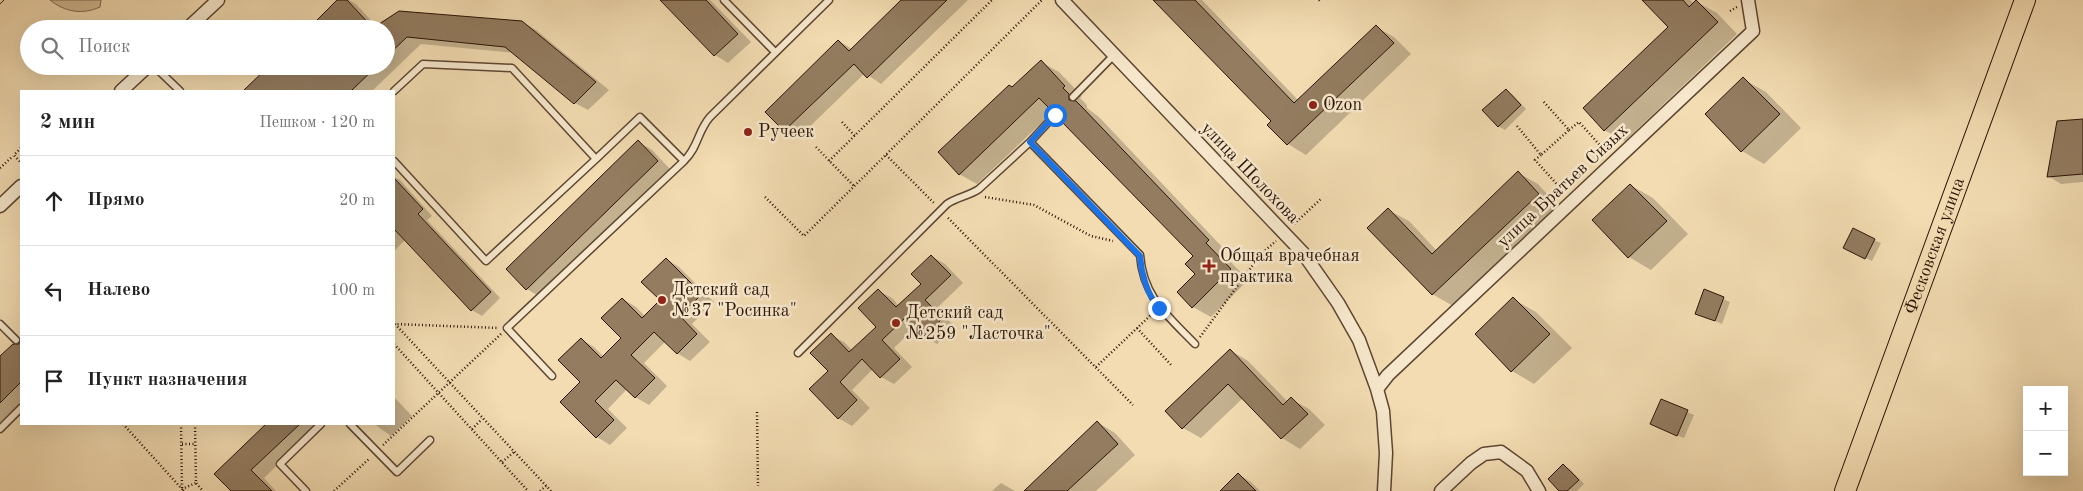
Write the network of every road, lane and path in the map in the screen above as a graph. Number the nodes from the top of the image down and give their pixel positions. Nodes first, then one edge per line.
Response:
1 (218, 0) edge
2 (724, 0) edge
3 (829, 0) edge
4 (992, 0) edge
5 (1042, 0) edge
6 (1062, 0) edge
7 (1748, 0) edge
8 (2025, 0) edge
9 (197, 20) edge
10 (775, 52) junction
11 (1114, 55) junction
12 (138, 75) edge
13 (163, 75) edge
14 (122, 90) edge
15 (179, 90) edge
16 (395, 91) edge
17 (1073, 97) dead end
18 (1543, 101) dead end
19 (1055, 115) dead end
20 (842, 122) dead end
21 (1517, 126) dead end
22 (1569, 130) junction
23 (855, 136) junction
24 (1030, 142) junction
25 (816, 148) dead end
26 (20, 149) edge
27 (14, 155) junction
28 (886, 155) junction
29 (1542, 155) junction
30 (596, 159) junction
31 (684, 161) junction
32 (829, 161) junction
33 (20, 162) edge
34 (395, 162) edge
35 (1614, 162) junction
36 (0, 168) edge
37 (854, 186) junction
38 (20, 187) edge
39 (971, 195) junction
40 (765, 197) dead end
41 (1572, 202) junction
42 (0, 206) edge
43 (941, 210) junction
44 (1131, 246) junction
45 (1261, 254) dead end
46 (1159, 308) junction
47 (395, 323) edge
48 (0, 324) edge
49 (395, 324) edge
50 (508, 328) junction
51 (1137, 328) junction
52 (16, 340) dead end
53 (1195, 344) joint
54 (395, 345) edge
55 (798, 352) dead end
56 (1172, 366) dead end
57 (1096, 367) junction
58 (552, 376) dead end
59 (449, 383) junction
60 (1377, 389) junction
61 (438, 393) junction
62 (1133, 405) dead end
63 (20, 409) edge
64 (757, 412) dead end
65 (482, 419) junction
66 (123, 425) edge
67 (181, 425) edge
68 (195, 425) edge
69 (320, 425) edge
70 (351, 425) edge
71 (0, 429) edge
72 (472, 429) junction
73 (430, 440) dead end
74 (182, 444) junction
75 (195, 444) junction
76 (376, 451) junction
77 (514, 452) junction
78 (502, 462) junction
79 (196, 484) junction
80 (546, 486) junction
81 (758, 486) dead end
82 (183, 490) edge
83 (203, 491) edge
84 (306, 491) edge
85 (334, 491) edge
86 (528, 491) edge
87 (540, 491) edge
88 (551, 491) edge
89 (1384, 491) edge
90 (1441, 491) edge
91 (1539, 491) edge
92 (1845, 491) edge

1 - 9 street
2 - 10 lane
3 - 10 lane
4 - 23 path
5 - 28 path
6 - 11 street, улица Шолохова
7 - 35 street, улица Братьев Сизых
8 - 92 main road, Фесковская улица
10 - 31 lane
11 - 17 lane
11 - 60 street, улица Шолохова
12 - 14 street
13 - 15 lane
16 - 30 lane
18 - 22 path
19 - 24 lane
20 - 23 path
21 - 29 path
22 - 29 path
22 - 35 path
23 - 32 path
24 - 39 lane
24 - 44 lane
25 - 32 path
26 - 27 path
27 - 33 path
27 - 36 path
28 - 37 path
28 - 43 path
29 - 41 path
30 - 31 lane
30 - 34 lane
31 - 50 lane
32 - 37 path
35 - 41 street, улица Братьев Сизых
37 - 40 path
38 - 42 street
39 - 43 lane
39 - 44 path
41 - 60 street, улица Братьев Сизых
43 - 55 lane
43 - 57 path
44 - 46 lane
45 - 53 path
46 - 51 path
46 - 53 lane
47 - 50 path
48 - 52 lane
49 - 59 path
50 - 58 lane
50 - 59 path
51 - 56 path
51 - 57 path
54 - 61 path
57 - 62 path
59 - 61 path
59 - 65 path
60 - 89 street, улица Шолохова
61 - 72 path
61 - 76 path
63 - 71 lane
64 - 81 path
65 - 72 path
65 - 77 path
66 - 82 path
67 - 74 path
68 - 75 path
69 - 84 lane
70 - 76 lane
72 - 78 path
73 - 76 lane
74 - 75 path
74 - 82 path
75 - 79 path
76 - 85 path
77 - 78 path
77 - 80 path
78 - 86 path
79 - 82 path
79 - 83 path
80 - 87 path
80 - 88 path
90 - 91 street

